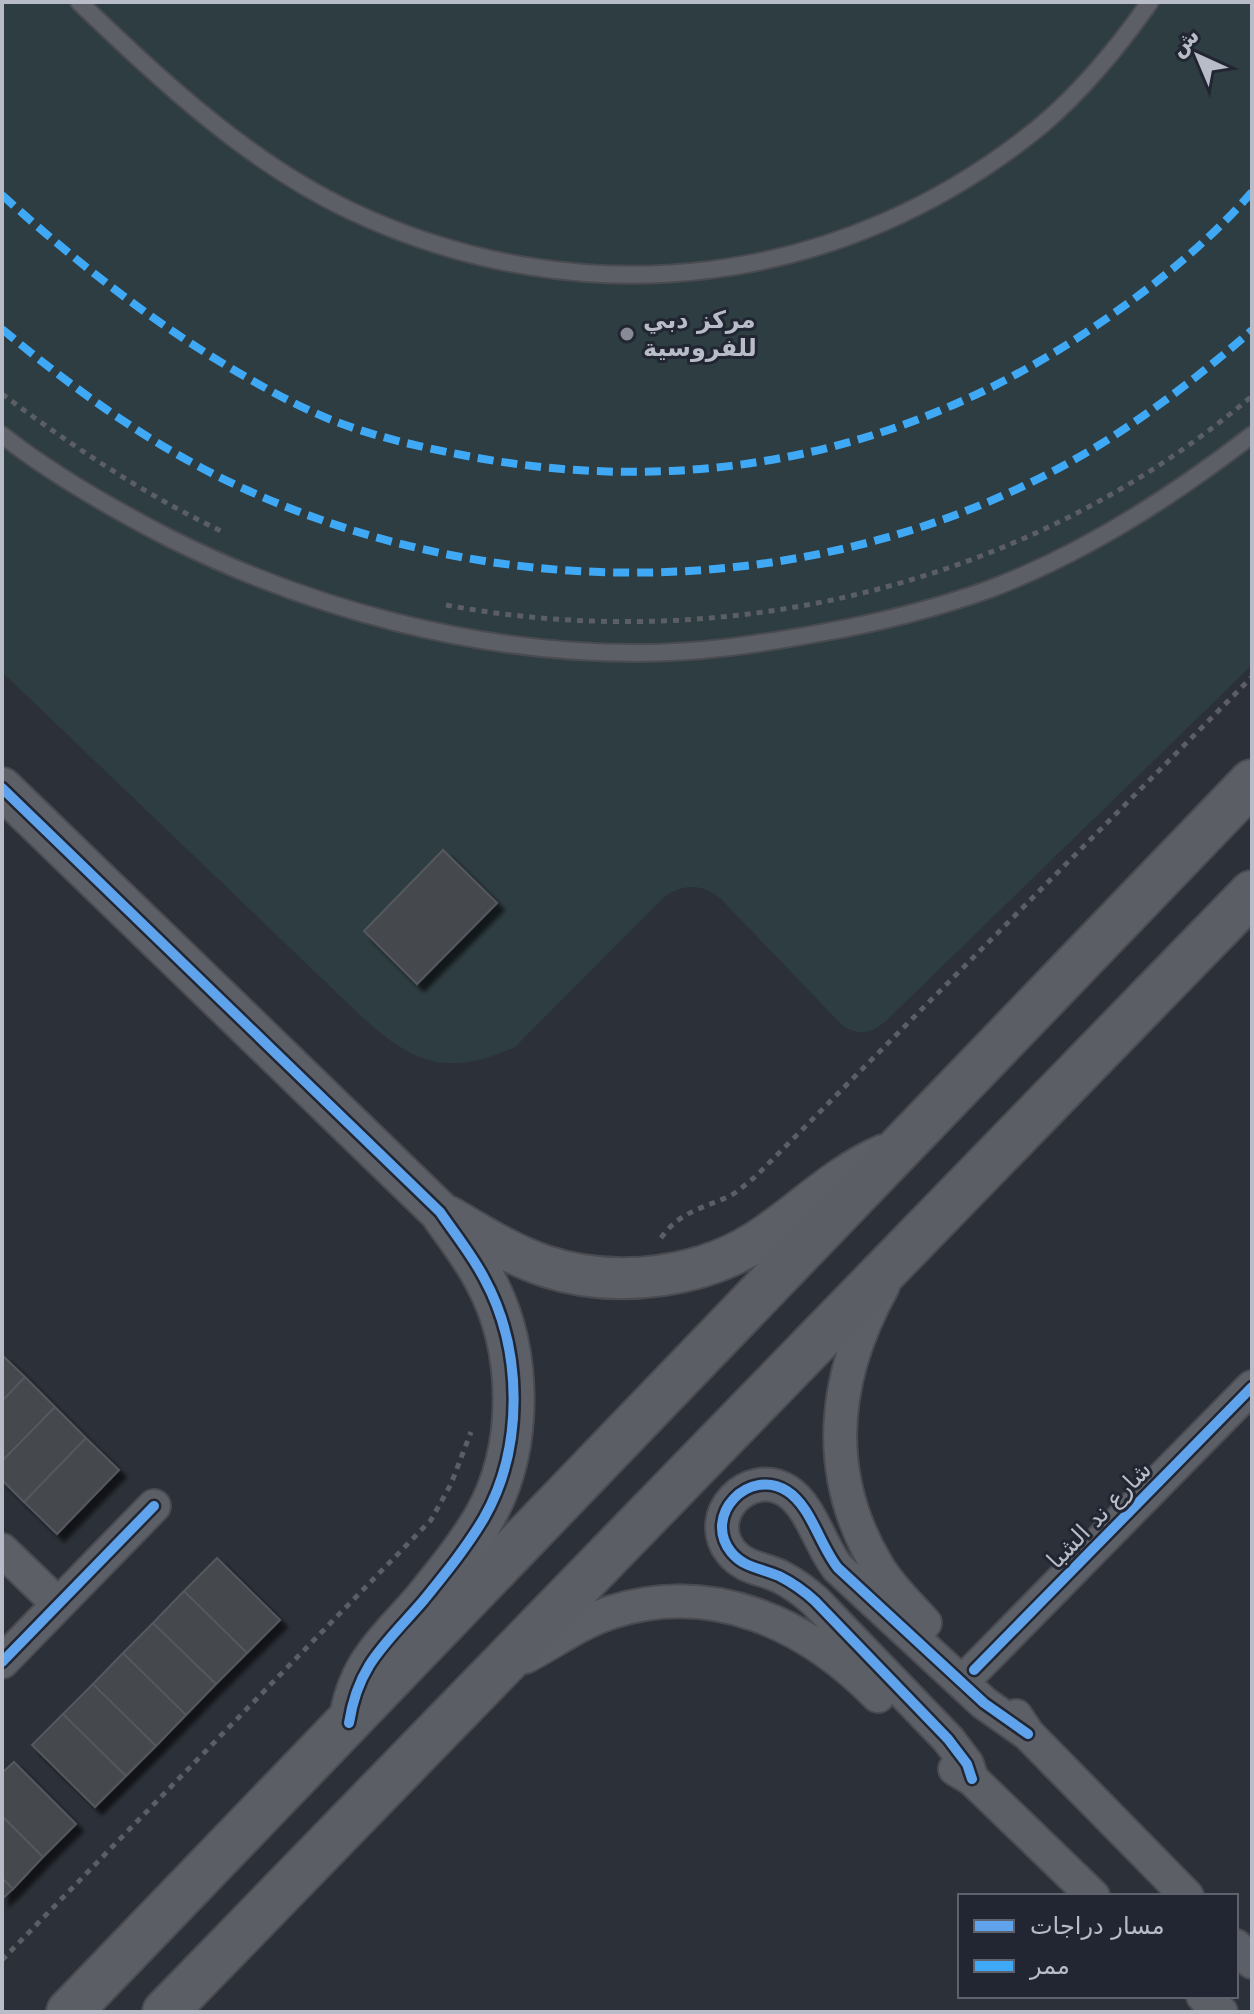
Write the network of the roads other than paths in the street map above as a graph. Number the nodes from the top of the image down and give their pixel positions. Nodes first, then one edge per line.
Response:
1 (79, 2) edge
2 (1150, 2) edge
3 (2, 435) edge
4 (1252, 435) edge
5 (1252, 782) edge
6 (2, 788) edge
7 (1252, 893) edge
8 (902, 1146) junction
9 (440, 1212) junction
10 (901, 1255) junction
11 (1252, 1387) edge
12 (154, 1506) dead end
13 (2, 1550) edge
14 (58, 1604) junction
15 (2, 1662) edge
16 (974, 1670) junction
17 (490, 1675) junction
18 (349, 1723) junction
19 (1028, 1734) junction
20 (972, 1779) junction
21 (1091, 1894) edge
22 (1185, 1894) edge
23 (1205, 1998) edge
24 (69, 2012) edge
25 (165, 2012) edge
26 (1221, 2012) edge

1 - 2 lane
3 - 4 lane
5 - 8 main road
6 - 9 street
7 - 10 main road
8 - 9 street
8 - 18 main road
9 - 18 street
10 - 16 street
10 - 17 main road
11 - 16 street, شارع ند الشبا
12 - 14 street
13 - 14 street
14 - 15 street
16 - 19 street
17 - 20 street
17 - 25 main road
18 - 24 main road
19 - 20 street
19 - 22 street
20 - 21 street
23 - 26 street

